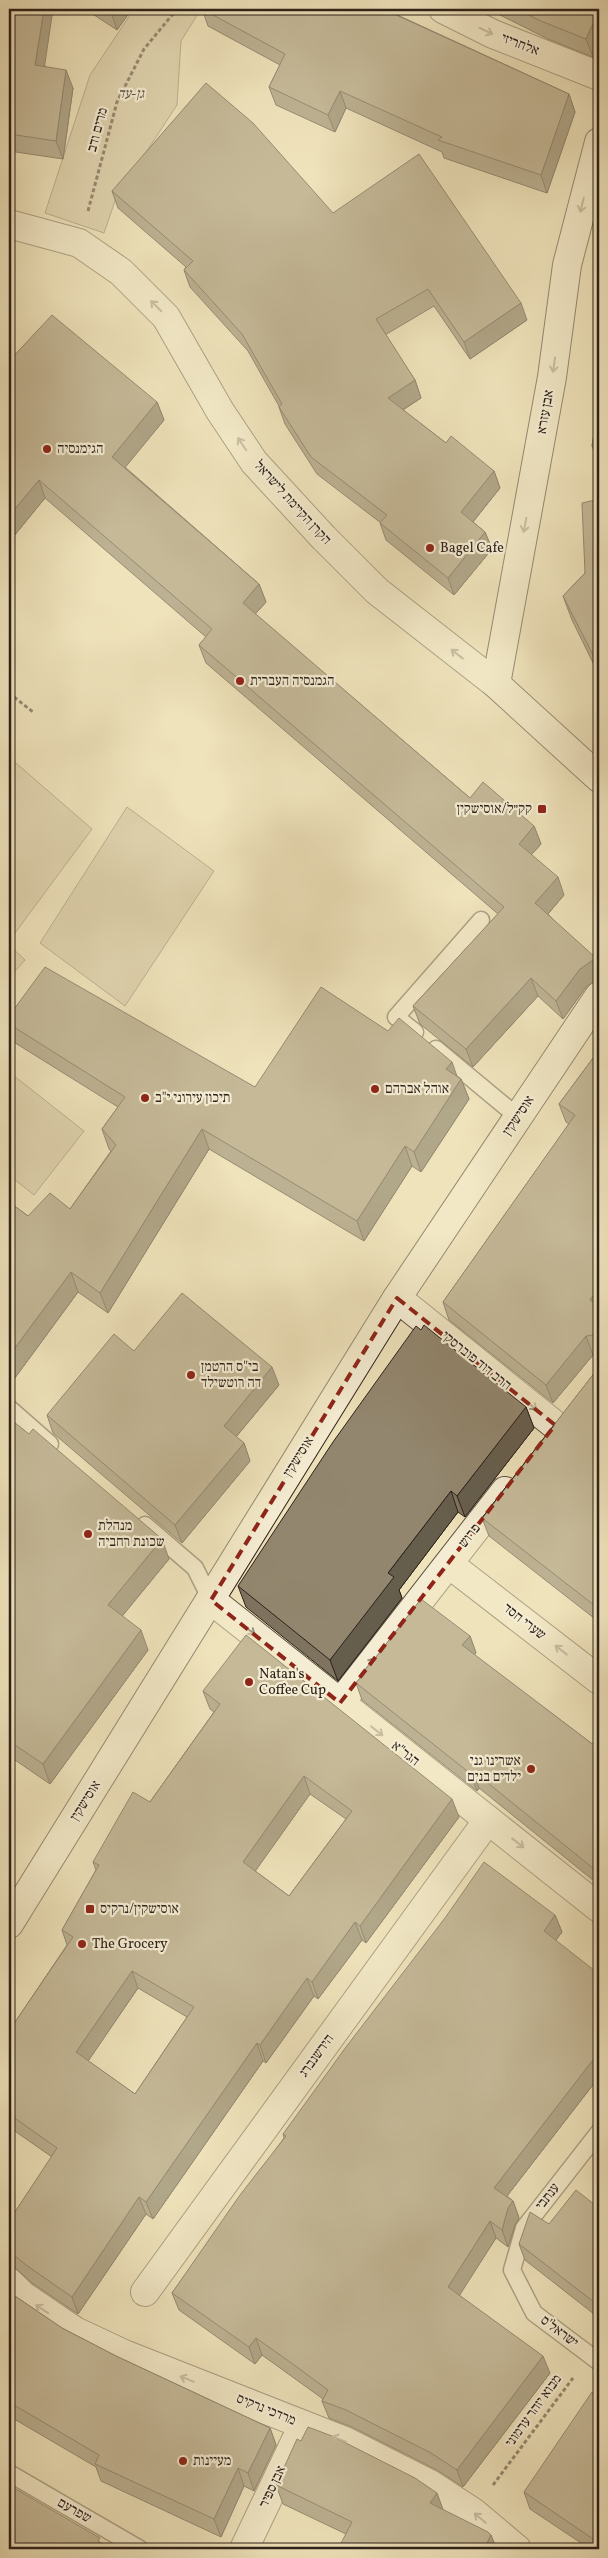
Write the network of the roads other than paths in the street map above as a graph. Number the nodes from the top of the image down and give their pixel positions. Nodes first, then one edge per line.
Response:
1 (443, 9) edge
2 (599, 76) edge
3 (599, 142) edge
4 (9, 224) edge
5 (496, 684) junction
6 (599, 778) edge
7 (481, 920) dead end
8 (599, 996) edge
9 (518, 1117) junction
10 (397, 1298) junction
11 (572, 1404) edge
12 (9, 1408) edge
13 (555, 1425) junction
14 (538, 1448) edge
15 (61, 1453) edge
16 (520, 1471) edge
17 (136, 1517) edge
18 (448, 1564) junction
19 (211, 1600) junction
20 (599, 1680) edge
21 (340, 1703) junction
22 (488, 1820) junction
23 (599, 1908) edge
24 (9, 1924) edge
25 (598, 2137) edge
26 (512, 2270) joint
27 (9, 2282) edge
28 (145, 2292) dead end
29 (594, 2359) edge
30 (302, 2425) junction
31 (9, 2473) edge
32 (140, 2549) edge
33 (244, 2549) edge
34 (517, 2549) edge

1 -> 2 street, אלחריזי
3 -> 5 street, אבן עזרא
5 -> 4 street, הקרן הקיימת לישראל
5 - 6 street, הקרן הקיימת לישראל
7 - 9 lane
8 - 9 street, אוסישקין
9 - 10 street, אוסישקין
10 -> 13 street, הרב דוד פוברסקי
10 - 19 street, אוסישקין
11 - 13 street
12 - 15 lane
13 - 14 street
16 - 18 street, פרוש
17 - 19 lane
20 -> 18 street, שערי חסד
21 -> 18 street, פרוש
19 -> 21 street, הגר"א
19 - 24 street, אוסישקין
21 -> 22 street, הגר"א
22 -> 23 street, הגר"א
22 - 28 street, הירשנברג
25 - 26 lane, ענתבי
26 - 29 lane, ישראל'ס
30 -> 27 street, מרדכי נרקיס
30 - 33 street, אבן ספיר
34 -> 30 street, מרדכי נרקיס
31 - 32 lane, שפרעם

